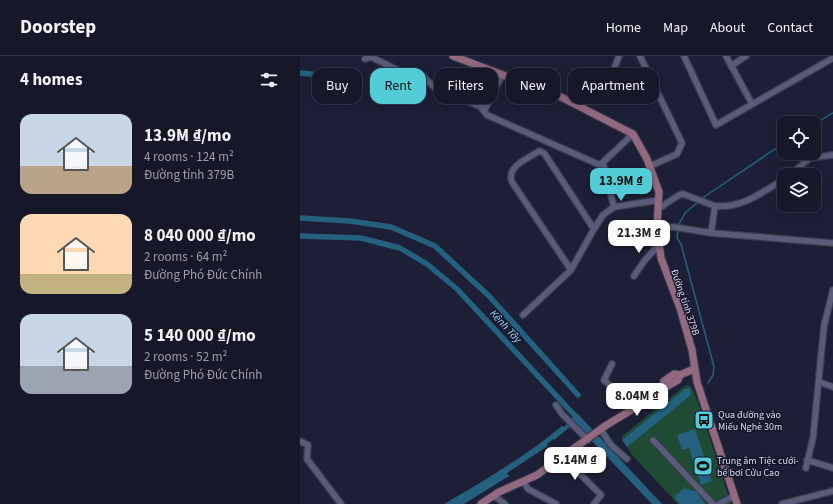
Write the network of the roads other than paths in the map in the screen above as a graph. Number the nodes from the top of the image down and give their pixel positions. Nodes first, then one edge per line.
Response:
1 (619, 56) edge
2 (640, 56) edge
3 (684, 56) edge
4 (726, 56) edge
5 (746, 56) edge
6 (456, 57) edge
7 (833, 58) edge
8 (365, 59) dead end
9 (731, 66) junction
10 (502, 75) junction
11 (752, 104) junction
12 (582, 107) junction
13 (484, 111) junction
14 (633, 134) junction
15 (546, 141) junction
16 (541, 151) junction
17 (833, 155) edge
18 (603, 163) junction
19 (650, 166) junction
20 (798, 168) edge
21 (777, 183) edge
22 (659, 200) junction
23 (714, 205) junction
24 (614, 207) junction
25 (658, 208) junction
26 (657, 228) junction
27 (594, 229) junction
28 (712, 233) junction
29 (833, 243) edge
30 (659, 246) junction
31 (570, 270) junction
32 (634, 276) dead end
33 (833, 290) edge
34 (831, 302) edge
35 (523, 315) dead end
36 (612, 364) dead end
37 (694, 369) junction
38 (819, 382) junction
39 (833, 387) edge
40 (556, 405) dead end
41 (634, 408) junction
42 (601, 432) junction
43 (587, 440) junction
44 (653, 440) dead end
45 (300, 441) edge
46 (564, 457) junction
47 (628, 459) dead end
48 (808, 460) junction
49 (806, 468) dead end
50 (833, 468) edge
51 (523, 482) junction
52 (833, 491) edge
53 (734, 496) junction
54 (493, 499) edge
55 (341, 504) edge
56 (481, 504) edge
57 (505, 504) edge
58 (556, 504) edge
59 (594, 504) edge
60 (713, 504) edge
61 (719, 504) edge
62 (737, 504) edge
63 (782, 504) edge

1 - 12 street
2 - 19 street
3 - 11 street
4 - 9 street
5 - 9 street
6 - 10 main road
7 - 11 street
8 - 13 street
9 - 11 street
10 - 12 main road
10 - 13 street
12 - 14 main road
13 - 15 street
14 - 18 street
14 - 19 main road, Đường tỉnh 379B
15 - 16 street
15 - 18 street
16 - 27 street
16 - 31 street
17 - 20 street
18 - 24 street
19 - 22 main road, Đường tỉnh 379B
21 - 23 street
22 - 24 street
22 - 25 main road, Đường tỉnh 379B
23 - 25 street
23 - 28 street
24 - 27 street
25 - 26 main road, Đường tỉnh 379B
26 - 28 street
26 - 30 main road, Đường tỉnh 379B
27 - 31 street
28 - 29 street
30 - 32 street
30 - 37 main road, Đường tỉnh 379B
31 - 35 street
33 - 34 street
34 - 38 street
36 - 41 street
37 - 41 main road
37 - 53 main road, Đường tỉnh 379B
38 - 39 street
38 - 48 street
40 - 43 street
41 - 42 main road
42 - 43 main road
42 - 47 street
43 - 46 main road
44 - 60 street
45 - 55 street
46 - 51 main road
46 - 59 street
48 - 49 street
48 - 50 street
51 - 54 main road
51 - 58 street
52 - 63 street
53 - 61 street
53 - 62 main road, Đường tỉnh 379B
54 - 56 main road
54 - 57 street

